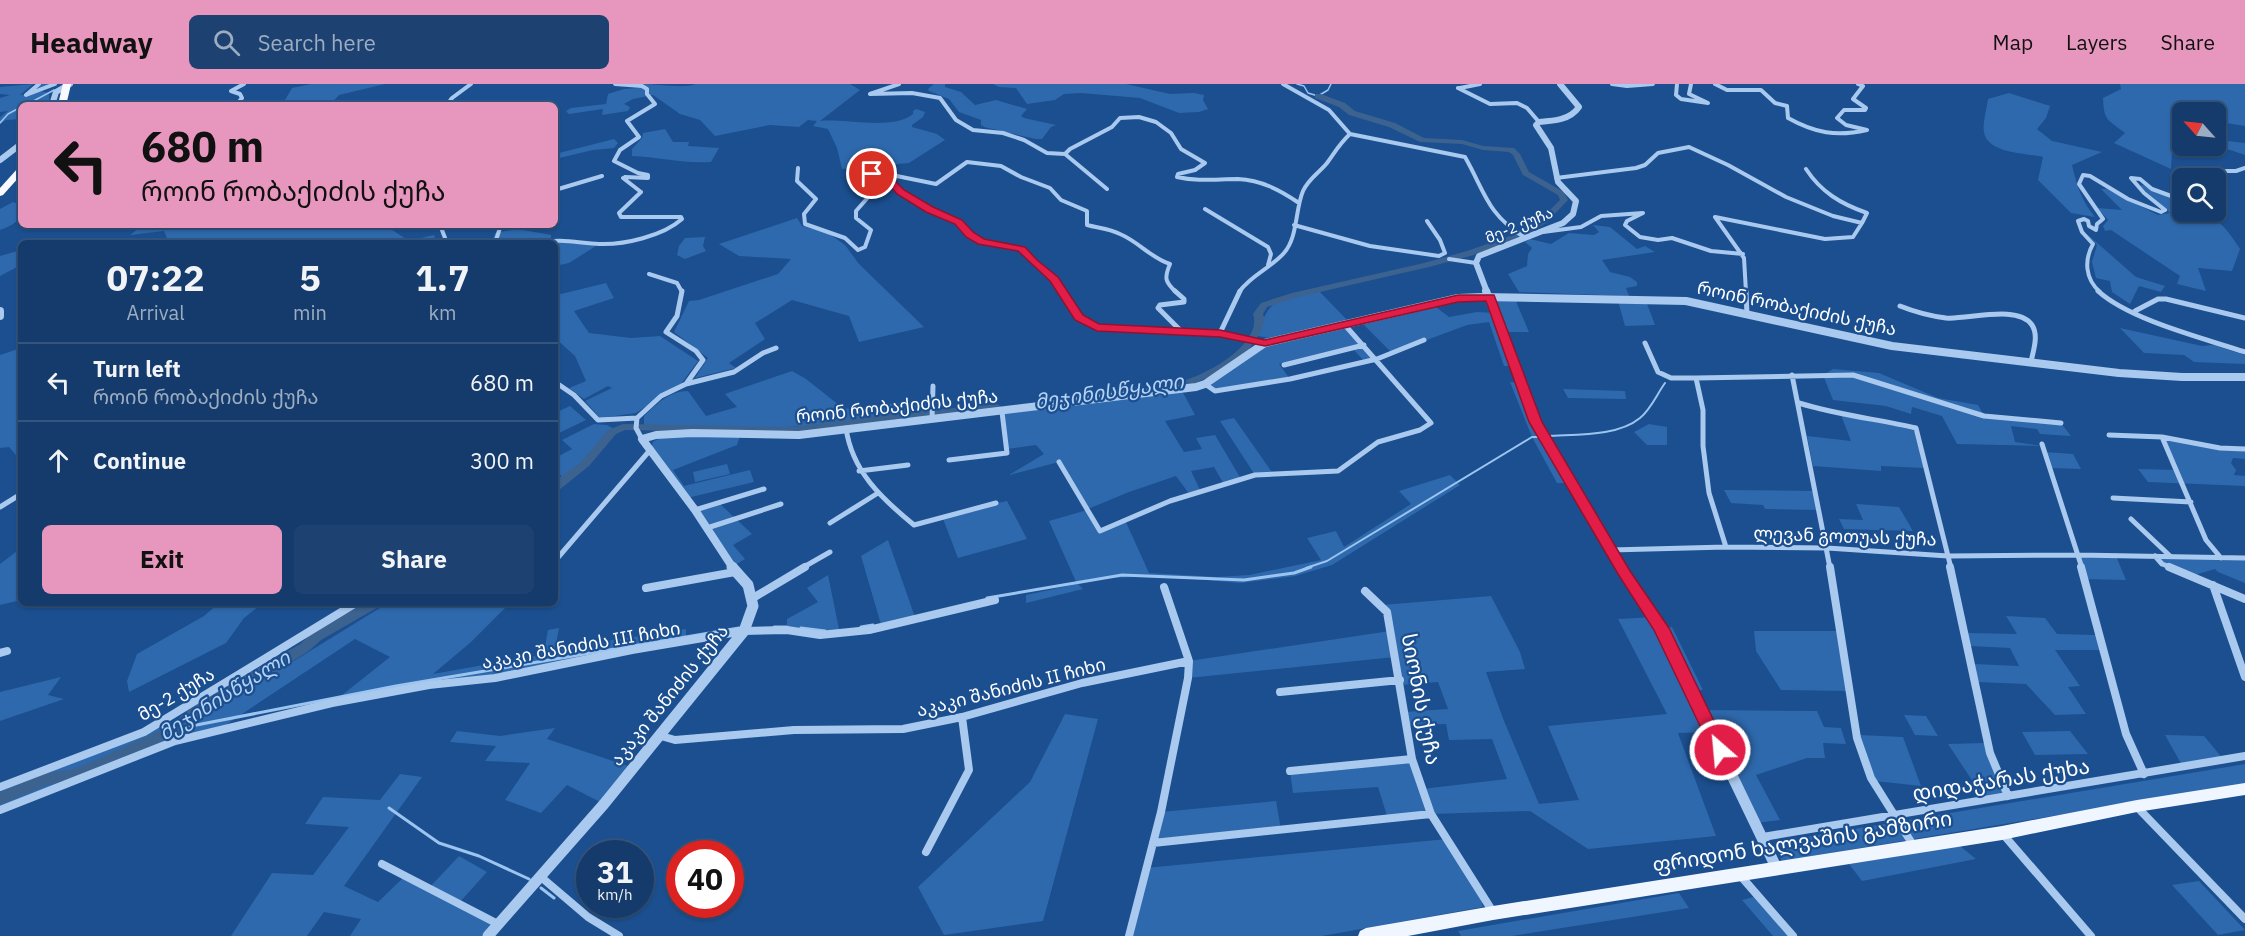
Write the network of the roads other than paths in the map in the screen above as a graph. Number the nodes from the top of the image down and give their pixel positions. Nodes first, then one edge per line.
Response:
1 (39, 84) edge
2 (55, 84) edge
3 (69, 84) edge
4 (244, 84) edge
5 (471, 84) edge
6 (615, 84) edge
7 (899, 84) edge
8 (1283, 84) edge
9 (1480, 84) edge
10 (1560, 84) edge
11 (1612, 84) edge
12 (1653, 84) edge
13 (1677, 84) edge
14 (1691, 84) edge
15 (1715, 84) edge
16 (1858, 84) edge
17 (53, 102) edge
18 (63, 102) edge
19 (239, 102) edge
20 (449, 102) edge
21 (1539, 122) junction
22 (1350, 134) junction
23 (18, 146) edge
24 (1065, 154) junction
25 (0, 160) edge
26 (798, 168) dead end
27 (2245, 168) edge
28 (1806, 169) dead end
29 (2226, 171) edge
30 (18, 173) edge
31 (872, 174) junction
32 (602, 176) dead end
33 (1556, 178) junction
34 (558, 189) edge
35 (1107, 189) dead end
36 (0, 193) edge
37 (2172, 196) edge
38 (1299, 203) junction
39 (1205, 209) dead end
40 (1427, 221) dead end
41 (1862, 224) junction
42 (1294, 225) junction
43 (1525, 235) junction
44 (552, 240) edge
45 (1743, 254) junction
46 (1449, 259) dead end
47 (1476, 263) junction
48 (1268, 265) junction
49 (649, 274) dead end
50 (1490, 297) junction
51 (1900, 306) dead end
52 (0, 311) edge
53 (2135, 311) junction
54 (1747, 315) junction
55 (0, 316) edge
56 (2245, 318) edge
57 (1344, 324) junction
58 (1181, 330) junction
59 (1220, 333) junction
60 (1424, 340) dead end
61 (1261, 342) junction
62 (1645, 343) dead end
63 (1364, 345) junction
64 (776, 348) dead end
65 (2245, 352) edge
66 (1377, 359) junction
67 (2031, 362) junction
68 (1284, 365) dead end
69 (1792, 375) junction
70 (2245, 377) edge
71 (1696, 378) junction
72 (558, 384) edge
73 (686, 384) junction
74 (1205, 384) junction
75 (933, 386) dead end
76 (1799, 403) junction
77 (1002, 412) junction
78 (931, 415) junction
79 (637, 419) junction
80 (2061, 423) dead end
81 (846, 428) junction
82 (2109, 435) dead end
83 (2162, 437) junction
84 (642, 439) junction
85 (2042, 444) dead end
86 (651, 449) junction
87 (2245, 449) edge
88 (949, 460) dead end
89 (1059, 462) dead end
90 (908, 465) dead end
91 (859, 471) junction
92 (764, 489) dead end
93 (878, 493) junction
94 (18, 496) edge
95 (2113, 498) dead end
96 (2191, 502) junction
97 (996, 503) dead end
98 (781, 504) dead end
99 (0, 507) edge
100 (695, 510) junction
101 (2131, 519) dead end
102 (830, 524) dead end
103 (707, 528) junction
104 (1726, 547) junction
105 (1827, 548) junction
106 (1611, 550) junction
107 (830, 552) dead end
108 (1948, 555) junction
109 (2078, 555) junction
110 (2155, 556) junction
111 (2171, 557) junction
112 (558, 558) edge
113 (2221, 558) junction
114 (2245, 558) edge
115 (735, 572) junction
116 (2213, 585) junction
117 (1164, 587) dead end
118 (646, 588) dead end
119 (1365, 591) dead end
120 (753, 598) junction
121 (2245, 599) edge
122 (995, 600) dead end
123 (351, 606) edge
124 (744, 631) junction
125 (1189, 661) junction
126 (2245, 676) edge
127 (1400, 680) junction
128 (1280, 692) dead end
129 (962, 717) junction
130 (661, 736) junction
131 (2245, 756) edge
132 (1412, 759) junction
133 (1290, 771) dead end
134 (2144, 774) junction
135 (0, 787) edge
136 (2245, 789) edge
137 (2008, 796) junction
138 (2137, 806) junction
139 (0, 810) edge
140 (1431, 814) junction
141 (1893, 816) junction
142 (2002, 833) junction
143 (1763, 837) junction
144 (1153, 843) junction
145 (1913, 846) junction
146 (926, 852) dead end
147 (382, 864) dead end
148 (1777, 869) junction
149 (1738, 874) junction
150 (541, 878) junction
151 (1493, 913) junction
152 (2245, 919) edge
153 (499, 924) junction
154 (488, 936) edge
155 (619, 936) edge
156 (1129, 936) edge
157 (1366, 936) edge
158 (1793, 936) edge
159 (2091, 936) edge

1 - 2 street
3 - 17 street
3 - 18 highway, bridge
4 - 19 street
5 - 20 street
6 - 44 street
7 - 24 street
8 - 22 street
9 - 21 street
10 - 21 street
11 - 12 street
13 - 14 street
15 - 16 street
21 - 33 street, მე-2 ქუჩა
22 - 38 street
22 - 43 street
23 - 25 street
24 - 35 street
24 - 38 street
26 - 31 street
27 - 29 street
28 - 41 street
30 - 36 highway
31 - 58 street
31 - 58 street
32 - 34 street
33 - 41 street
33 - 43 street, მე-2 ქუჩა
37 - 53 street
38 - 42 street
39 - 48 street
40 - 42 street
41 - 45 street
42 - 48 street
43 - 45 street
43 - 47 street, მე-2 ქუჩა
45 - 54 street
46 - 47 street
47 - 50 street, მე-2 ქუჩა
48 - 59 street
49 - 73 street
50 - 54 street, როინ რობაქიძის ქუჩა
50 - 57 street, როინ რობაქიძის ქუჩა
50 - 106 street, მე-2 ქუჩა
51 - 67 street
52 - 55 street
53 - 56 street
53 - 65 street
54 - 67 street, როინ რობაქიძის ქუჩა
57 - 61 street, როინ რობაქიძის ქუჩა
57 - 63 street
58 - 59 street
59 - 61 street
60 - 66 street
61 - 74 street, როინ რობაქიძის ქუჩა
62 - 71 street
63 - 66 street
63 - 68 street
64 - 73 street
66 - 74 street
66 - 89 street
67 - 70 street, როინ რობაქიძის ქუჩა
69 - 71 street
69 - 76 street
69 - 80 street
71 - 104 street
72 - 79 street
73 - 79 street
74 - 77 street, როინ რობაქიძის ქუჩა
75 - 78 street
76 - 105 street
76 - 108 street
77 - 78 street, როინ რობაქიძის ქუჩა
77 - 88 street
78 - 81 street, როინ რობაქიძის ქუჩა
79 - 84 street
81 - 84 street, როინ რობაქიძის ქუჩა
81 - 91 street
82 - 83 street
83 - 87 street
83 - 96 street
84 - 86 street
85 - 109 street
86 - 100 street
86 - 112 street
90 - 91 street
91 - 93 street
92 - 100 street
93 - 97 street
93 - 102 street
94 - 99 street
95 - 96 street
96 - 113 street
98 - 103 street
100 - 103 street
101 - 111 street
103 - 115 street
104 - 105 street, ლევან გოთუას ქუჩა
104 - 106 street, ლევან გოთუას ქუჩა
105 - 108 street, ლევან გოთუას ქუჩა
105 - 141 street
106 - 143 street, მე-2 ქუჩა
107 - 120 street
108 - 109 street, ლევან გოთუას ქუჩა
108 - 137 street
109 - 110 street, ლევან გოთუას ქუჩა
109 - 134 street
110 - 111 street, ლევან გოთუას ქუჩა
110 - 116 street
111 - 113 street, ლევან გოთუას ქუჩა
113 - 114 street, ლევან გოთუას ქუჩა
115 - 118 street
115 - 120 street
116 - 121 street
116 - 126 street
117 - 125 street
119 - 127 street, სიონის ქუჩა
120 - 124 street, აკაკი შანიძის ქუჩა
122 - 124 street, აკაკი შანიძის III ჩიხი
123 - 135 street, მე-2 ქუჩა
124 - 130 street, აკაკი შანიძის ქუჩა
124 - 139 street, აკაკი შანიძის III ჩიხი
125 - 129 street, აკაკი შანიძის II ჩიხი
125 - 144 street
127 - 128 street
127 - 132 street, სიონის ქუჩა
129 - 130 street, აკაკი შანიძის II ჩიხი
129 - 146 street
130 - 150 street, აკაკი შანიძის ქუჩა
131 - 134 street, დიდაჭარას ქუხა
132 - 133 street
132 - 140 street, სიონის ქუჩა
134 - 137 street, დიდაჭარას ქუხა
136 - 138 main road, ფრიდონ ხალვაშის გამზირი
137 - 141 street, დიდაჭარას ქუხა
138 - 142 main road, ფრიდონ ხალვაშის გამზირი
138 - 152 street
140 - 144 street
140 - 151 street, სიონის ქუჩა
141 - 143 street, დიდაჭარას ქუხა
141 - 145 street
142 - 145 main road, ფრიდონ ხალვაშის გამზირი
142 - 159 street
143 - 148 street, მე-2 ქუჩა
144 - 156 street
145 - 148 main road, ფრიდონ ხალვაშის გამზირი
147 - 153 street
148 - 149 main road, ფრიდონ ხალვაშის გამზირი
149 - 151 main road, ფრიდონ ხალვაშის გამზირი
149 - 158 street
150 - 153 street, აკაკი შანიძის ქუჩა
150 - 155 street
151 - 157 main road, ფრიდონ ხალვაშის გამზირი
153 - 154 street, აკაკი შანიძის ქუჩა

